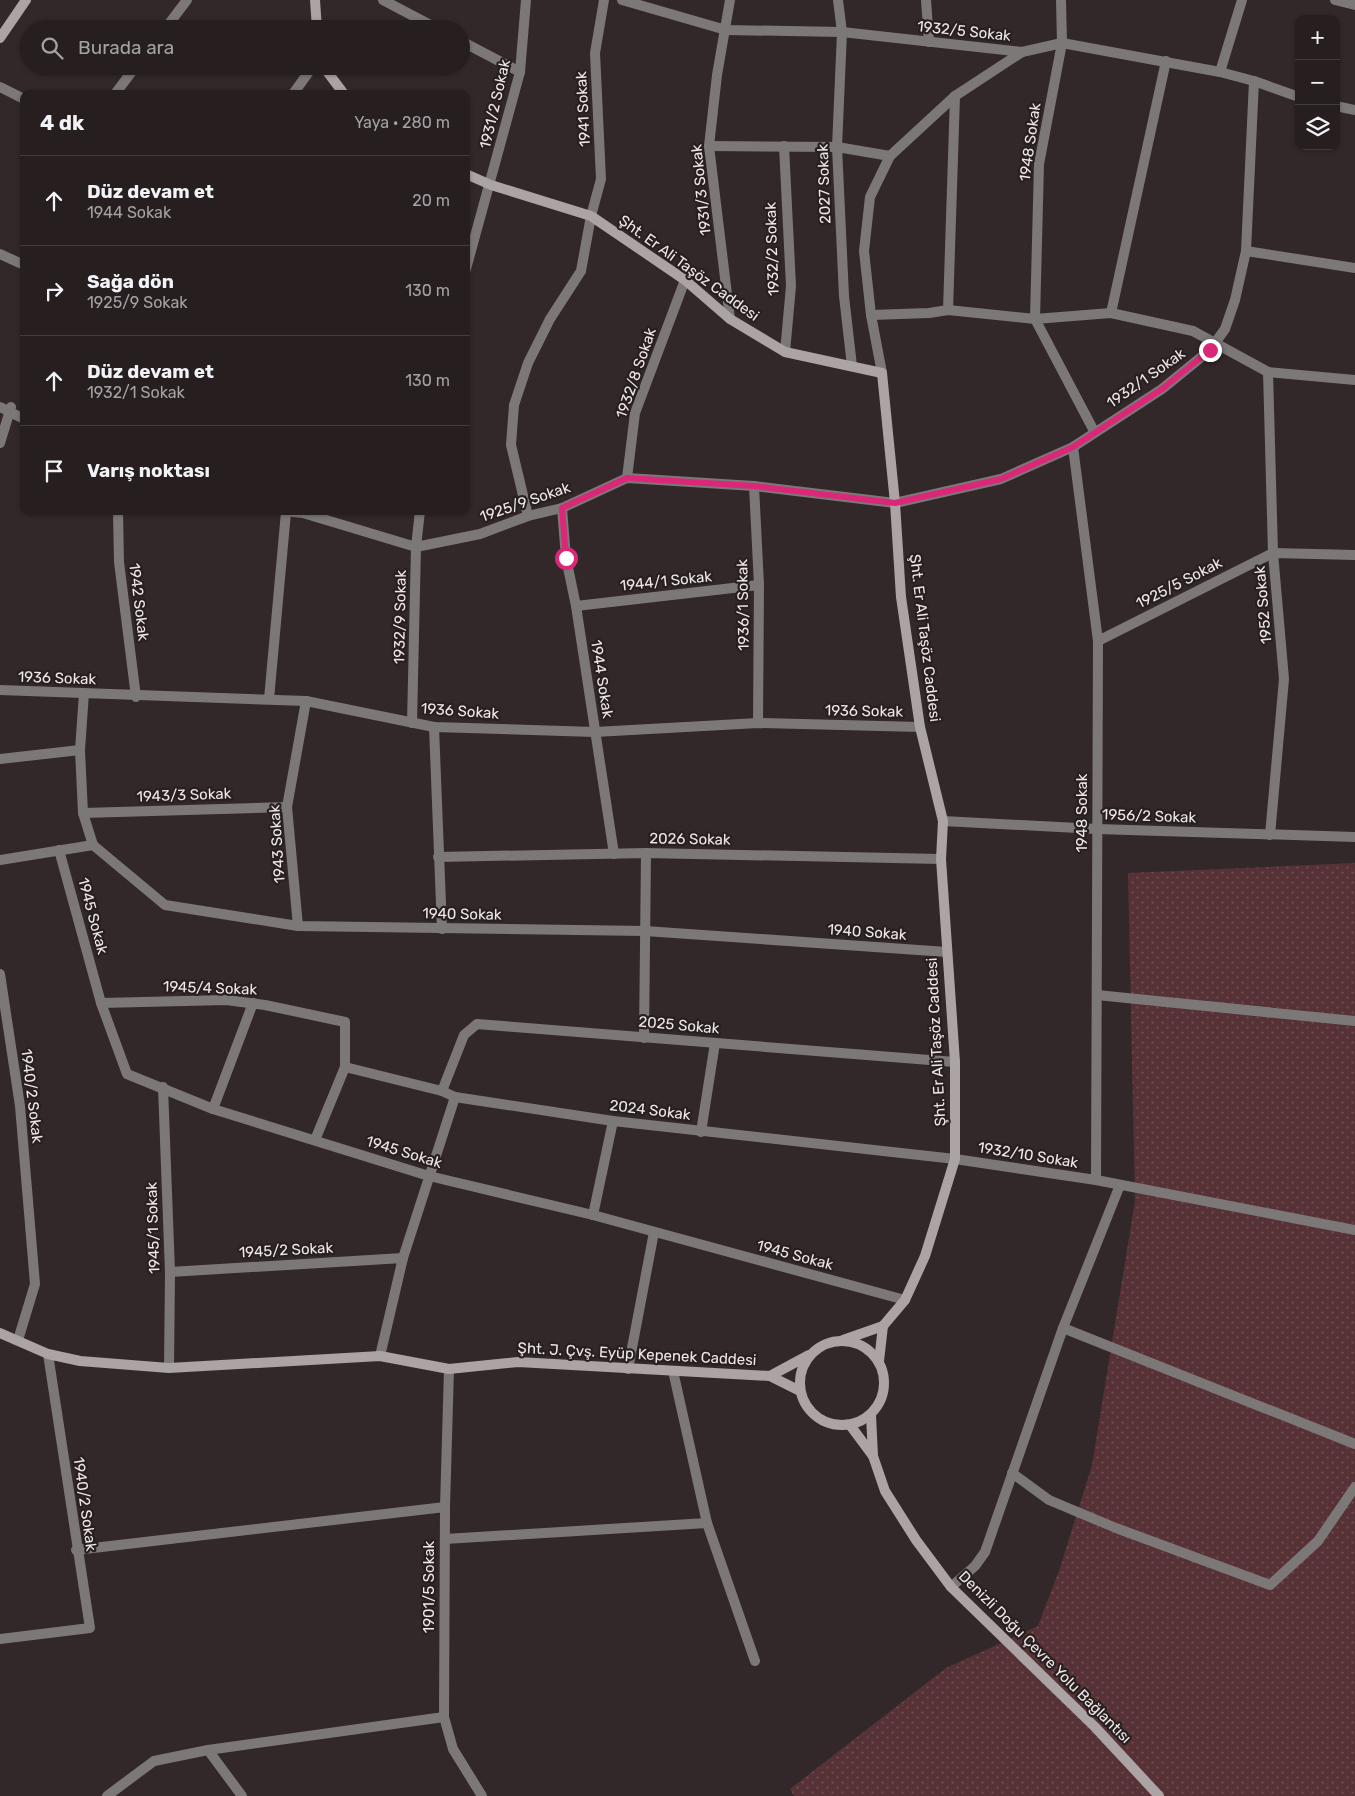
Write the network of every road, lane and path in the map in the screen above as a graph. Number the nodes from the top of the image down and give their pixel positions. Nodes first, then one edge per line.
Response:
1 (26, 0) edge
2 (187, 0) edge
3 (315, 0) edge
4 (383, 0) edge
5 (526, 0) edge
6 (604, 0) edge
7 (622, 0) edge
8 (730, 0) edge
9 (838, 0) edge
10 (926, 0) edge
11 (1061, 0) edge
12 (1242, 0) edge
13 (1335, 0) edge
14 (1355, 5) edge
15 (172, 20) edge
16 (316, 20) edge
17 (421, 20) edge
18 (726, 30) junction
19 (842, 32) junction
20 (0, 38) edge
21 (929, 42) junction
22 (1062, 44) junction
23 (470, 46) edge
24 (1022, 52) junction
25 (1166, 61) junction
26 (520, 72) junction
27 (1220, 72) junction
28 (129, 75) edge
29 (307, 75) edge
30 (330, 75) edge
31 (1254, 81) junction
32 (0, 88) edge
33 (118, 90) edge
34 (296, 90) edge
35 (341, 90) edge
36 (955, 96) junction
37 (1295, 96) edge
38 (20, 98) edge
39 (1340, 107) edge
40 (1355, 110) edge
41 (709, 146) junction
42 (784, 146) junction
43 (837, 147) junction
44 (890, 156) junction
45 (470, 176) edge
46 (491, 185) junction
47 (591, 216) junction
48 (1246, 251) junction
49 (0, 254) edge
50 (470, 256) edge
51 (20, 263) edge
52 (1355, 268) edge
53 (685, 280) junction
54 (948, 310) junction
55 (1111, 313) junction
56 (871, 315) junction
57 (730, 319) junction
58 (1035, 319) junction
59 (1214, 345) junction
60 (785, 352) junction
61 (852, 366) junction
62 (1268, 372) junction
63 (882, 373) junction
64 (1355, 380) edge
65 (0, 407) edge
66 (11, 410) junction
67 (20, 416) edge
68 (1094, 431) junction
69 (0, 443) edge
70 (1073, 447) junction
71 (627, 478) junction
72 (754, 486) junction
73 (895, 503) junction
74 (562, 508) junction
75 (118, 515) edge
76 (285, 515) edge
77 (313, 515) edge
78 (420, 515) edge
79 (528, 516) junction
80 (416, 547) junction
81 (1273, 553) junction
82 (1355, 555) edge
83 (759, 585) junction
84 (576, 606) junction
85 (1098, 641) junction
86 (0, 690) edge
87 (84, 694) junction
88 (136, 696) junction
89 (270, 699) junction
90 (306, 702) junction
91 (412, 723) junction
92 (758, 723) junction
93 (434, 727) junction
94 (920, 727) junction
95 (595, 732) junction
96 (80, 750) junction
97 (0, 759) edge
98 (287, 807) junction
99 (83, 813) junction
100 (942, 821) junction
101 (1097, 829) junction
102 (1270, 835) junction
103 (1355, 836) edge
104 (93, 846) junction
105 (59, 850) junction
106 (646, 853) junction
107 (614, 854) junction
108 (438, 857) junction
109 (941, 859) junction
110 (0, 860) edge
111 (298, 926) junction
112 (442, 929) junction
113 (645, 931) junction
114 (947, 952) junction
115 (0, 974) edge
116 (1097, 995) junction
117 (101, 1003) junction
118 (253, 1003) junction
119 (1355, 1021) edge
120 (644, 1038) junction
121 (715, 1043) junction
122 (955, 1062) junction
123 (345, 1068) junction
124 (163, 1087) junction
125 (442, 1091) junction
126 (455, 1097) junction
127 (213, 1110) junction
128 (614, 1121) junction
129 (701, 1132) junction
130 (315, 1140) junction
131 (955, 1159) junction
132 (429, 1176) junction
133 (1096, 1180) junction
134 (1120, 1185) junction
135 (593, 1215) junction
136 (1355, 1230) edge
137 (654, 1232) junction
138 (403, 1258) junction
139 (170, 1272) junction
140 (905, 1300) junction
141 (883, 1326) junction
142 (1063, 1328) junction
143 (0, 1333) edge
144 (18, 1340) junction
145 (843, 1340) junction
146 (48, 1354) junction
147 (810, 1354) junction
148 (380, 1356) junction
149 (879, 1361) junction
150 (169, 1368) junction
151 (449, 1369) junction
152 (628, 1369) junction
153 (672, 1372) junction
154 (770, 1376) junction
155 (800, 1391) junction
156 (871, 1414) junction
157 (850, 1425) junction
158 (1355, 1444) edge
159 (873, 1456) junction
160 (1012, 1473) junction
161 (1355, 1487) edge
162 (445, 1507) junction
163 (708, 1523) junction
164 (445, 1539) junction
165 (76, 1550) junction
166 (951, 1587) junction
167 (0, 1639) edge
168 (754, 1661) dead end
169 (444, 1717) junction
170 (208, 1750) junction
171 (107, 1796) edge
172 (242, 1796) edge
173 (482, 1796) edge
174 (1159, 1796) edge

1 - 20 street
2 - 15 street
3 - 16 street
4 - 17 street
5 - 26 street, 1931/2 Sokak
6 - 47 street, 1941 Sokak
7 - 18 street, 1932/5 Sokak
8 - 18 street, 1931/3 Sokak
9 - 19 street, 2027 Sokak
10 - 21 street
11 - 22 street, 1948 Sokak
12 - 27 street
13 - 14 street
18 - 19 street, 1932/5 Sokak
18 - 41 street, 1931/3 Sokak
19 - 21 street, 1932/5 Sokak
19 - 43 street, 2027 Sokak
21 - 24 street, 1932/5 Sokak
22 - 24 street, 1932/5 Sokak
22 - 25 street, 1932/5 Sokak
22 - 58 street, 1948 Sokak
23 - 26 street
24 - 36 street
25 - 27 street, 1932/5 Sokak
25 - 55 street
26 - 46 street, 1931/2 Sokak
27 - 31 street, 1932/5 Sokak
28 - 33 street
29 - 34 street
30 - 35 street
31 - 37 street, 1932/5 Sokak
31 - 48 street, 1932/1 Sokak
32 - 38 street
36 - 44 street
36 - 54 street
39 - 40 street
41 - 42 street
41 - 57 street, 1931/3 Sokak
42 - 43 street
42 - 60 street, 1932/2 Sokak
43 - 44 street
43 - 61 street, 2027 Sokak
44 - 56 street
45 - 46 street, Şht. Er Ali Taşöz Caddesi
46 - 47 street, Şht. Er Ali Taşöz Caddesi
46 - 50 street
47 - 53 street, Şht. Er Ali Taşöz Caddesi
47 - 79 street
48 - 52 street
48 - 59 street, 1932/1 Sokak
49 - 51 street
53 - 57 street, Şht. Er Ali Taşöz Caddesi
53 - 71 street, 1932/8 Sokak
54 - 56 street
54 - 58 street
55 - 58 street
55 - 59 street
56 - 63 street
57 - 60 street, Şht. Er Ali Taşöz Caddesi
58 - 68 street
59 - 62 street
59 - 68 street, 1932/1 Sokak
60 - 61 street, Şht. Er Ali Taşöz Caddesi
61 - 63 street, Şht. Er Ali Taşöz Caddesi
62 - 64 street
62 - 81 street, 1952 Sokak
63 - 73 street, Şht. Er Ali Taşöz Caddesi
65 - 66 street
66 - 67 street
66 - 69 street
68 - 70 street, 1932/1 Sokak
70 - 73 street, 1932/1 Sokak
70 - 85 street, 1948 Sokak
71 - 72 street, 1925/9 Sokak
71 - 74 street, 1925/9 Sokak
72 - 73 street, 1925/9 Sokak
72 - 83 street, 1936/1 Sokak
73 - 94 street, Şht. Er Ali Taşöz Caddesi
74 - 79 street, 1925/9 Sokak
74 - 84 street, 1944 Sokak
75 - 88 street, 1942 Sokak
76 - 89 street
77 - 80 street, 1925/9 Sokak
78 - 80 street, 1932/9 Sokak
79 - 80 street, 1925/9 Sokak
80 - 91 street, 1932/9 Sokak
81 - 82 street
81 - 85 street, 1925/5 Sokak
81 - 102 street, 1952 Sokak
83 - 84 street, 1944/1 Sokak
83 - 92 street, 1936/1 Sokak
84 - 95 street, 1944 Sokak
85 - 101 street, 1948 Sokak
86 - 87 street, 1936 Sokak
87 - 88 street, 1936 Sokak
87 - 96 street
88 - 89 street, 1936 Sokak
89 - 90 street, 1936 Sokak
90 - 91 street, 1936 Sokak
90 - 98 street, 1943 Sokak
91 - 93 street, 1936 Sokak
92 - 94 street, 1936 Sokak
92 - 95 street, 1936 Sokak
93 - 95 street, 1936 Sokak
93 - 108 street
94 - 100 street, Şht. Er Ali Taşöz Caddesi
95 - 107 street, 1944 Sokak
96 - 97 street
96 - 99 street
98 - 99 street, 1943/3 Sokak
98 - 111 street, 1943 Sokak
99 - 104 street
100 - 101 street, 1956/2 Sokak
100 - 109 street, Şht. Er Ali Taşöz Caddesi
101 - 102 street, 1956/2 Sokak
101 - 116 street, 1948 Sokak
102 - 103 street, 1956/2 Sokak
104 - 105 street
104 - 111 street, 1940 Sokak
105 - 110 street
105 - 117 street, 1945 Sokak
106 - 107 street, 2026 Sokak
106 - 109 street, 2026 Sokak
106 - 113 street
107 - 108 street, 2026 Sokak
108 - 112 street
109 - 114 street, Şht. Er Ali Taşöz Caddesi
111 - 112 street, 1940 Sokak
112 - 113 street, 1940 Sokak
113 - 114 street, 1940 Sokak
113 - 120 street
114 - 122 street, Şht. Er Ali Taşöz Caddesi
115 - 144 street, 1940/2 Sokak
116 - 119 street
116 - 133 street, 1948 Sokak
117 - 118 street, 1945/4 Sokak
117 - 124 street, 1945 Sokak
118 - 123 street, 1945/4 Sokak
118 - 127 street
120 - 121 street, 2025 Sokak
120 - 125 street, 2025 Sokak
121 - 122 street, 2025 Sokak
121 - 129 street
122 - 131 street, Şht. Er Ali Taşöz Caddesi
123 - 125 street, 2024 Sokak
123 - 130 street
124 - 127 street, 1945 Sokak
124 - 139 street, 1945/1 Sokak
125 - 126 street, 2024 Sokak
126 - 128 street, 2024 Sokak
126 - 132 street
127 - 130 street, 1945 Sokak
128 - 129 street, 2024 Sokak
128 - 135 street
129 - 131 street, 2024 Sokak
130 - 132 street, 1945 Sokak
131 - 133 street, 1932/10 Sokak
131 - 140 street, Şht. Er Ali Taşöz Caddesi
132 - 135 street, 1945 Sokak
132 - 138 street
133 - 134 street, 1932/10 Sokak
134 - 136 street, 1932/10 Sokak
134 - 142 street
135 - 137 street, 1945 Sokak
137 - 140 street, 1945 Sokak
137 - 152 street
138 - 139 street, 1945/2 Sokak
138 - 148 street
139 - 150 street, 1945/1 Sokak
140 - 141 street, Şht. Er Ali Taşöz Caddesi
141 - 145 street
141 - 149 street
142 - 158 street
142 - 160 street
143 - 144 street, Şht. J. Çvş. Eyüp Kepenek Caddesi
144 - 146 street, Şht. J. Çvş. Eyüp Kepenek Caddesi
145 - 147 street
145 - 149 street
146 - 150 street, Şht. J. Çvş. Eyüp Kepenek Caddesi
146 - 165 street, 1940/2 Sokak
147 - 154 street
147 - 155 street
148 - 150 street, Şht. J. Çvş. Eyüp Kepenek Caddesi
148 - 151 street, Şht. J. Çvş. Eyüp Kepenek Caddesi
149 - 156 street
151 - 152 street, Şht. J. Çvş. Eyüp Kepenek Caddesi
151 - 162 street, 1901/5 Sokak
152 - 153 street, Şht. J. Çvş. Eyüp Kepenek Caddesi
153 - 154 street, Şht. J. Çvş. Eyüp Kepenek Caddesi
153 - 163 street
154 - 155 street
155 - 157 street
156 - 157 street
156 - 159 street
157 - 159 street
159 - 166 street, Denizli Doğu Çevre Yolu Bağlantısı
160 - 161 street
160 - 166 street
162 - 164 street, 1901/5 Sokak
162 - 165 street
163 - 164 street
163 - 168 street
164 - 169 street, 1901/5 Sokak
165 - 167 street, 1940/2 Sokak
166 - 174 street, Denizli Doğu Çevre Yolu Bağlantısı
169 - 170 street
169 - 173 street, 1901/5 Sokak
170 - 171 street
170 - 172 street

